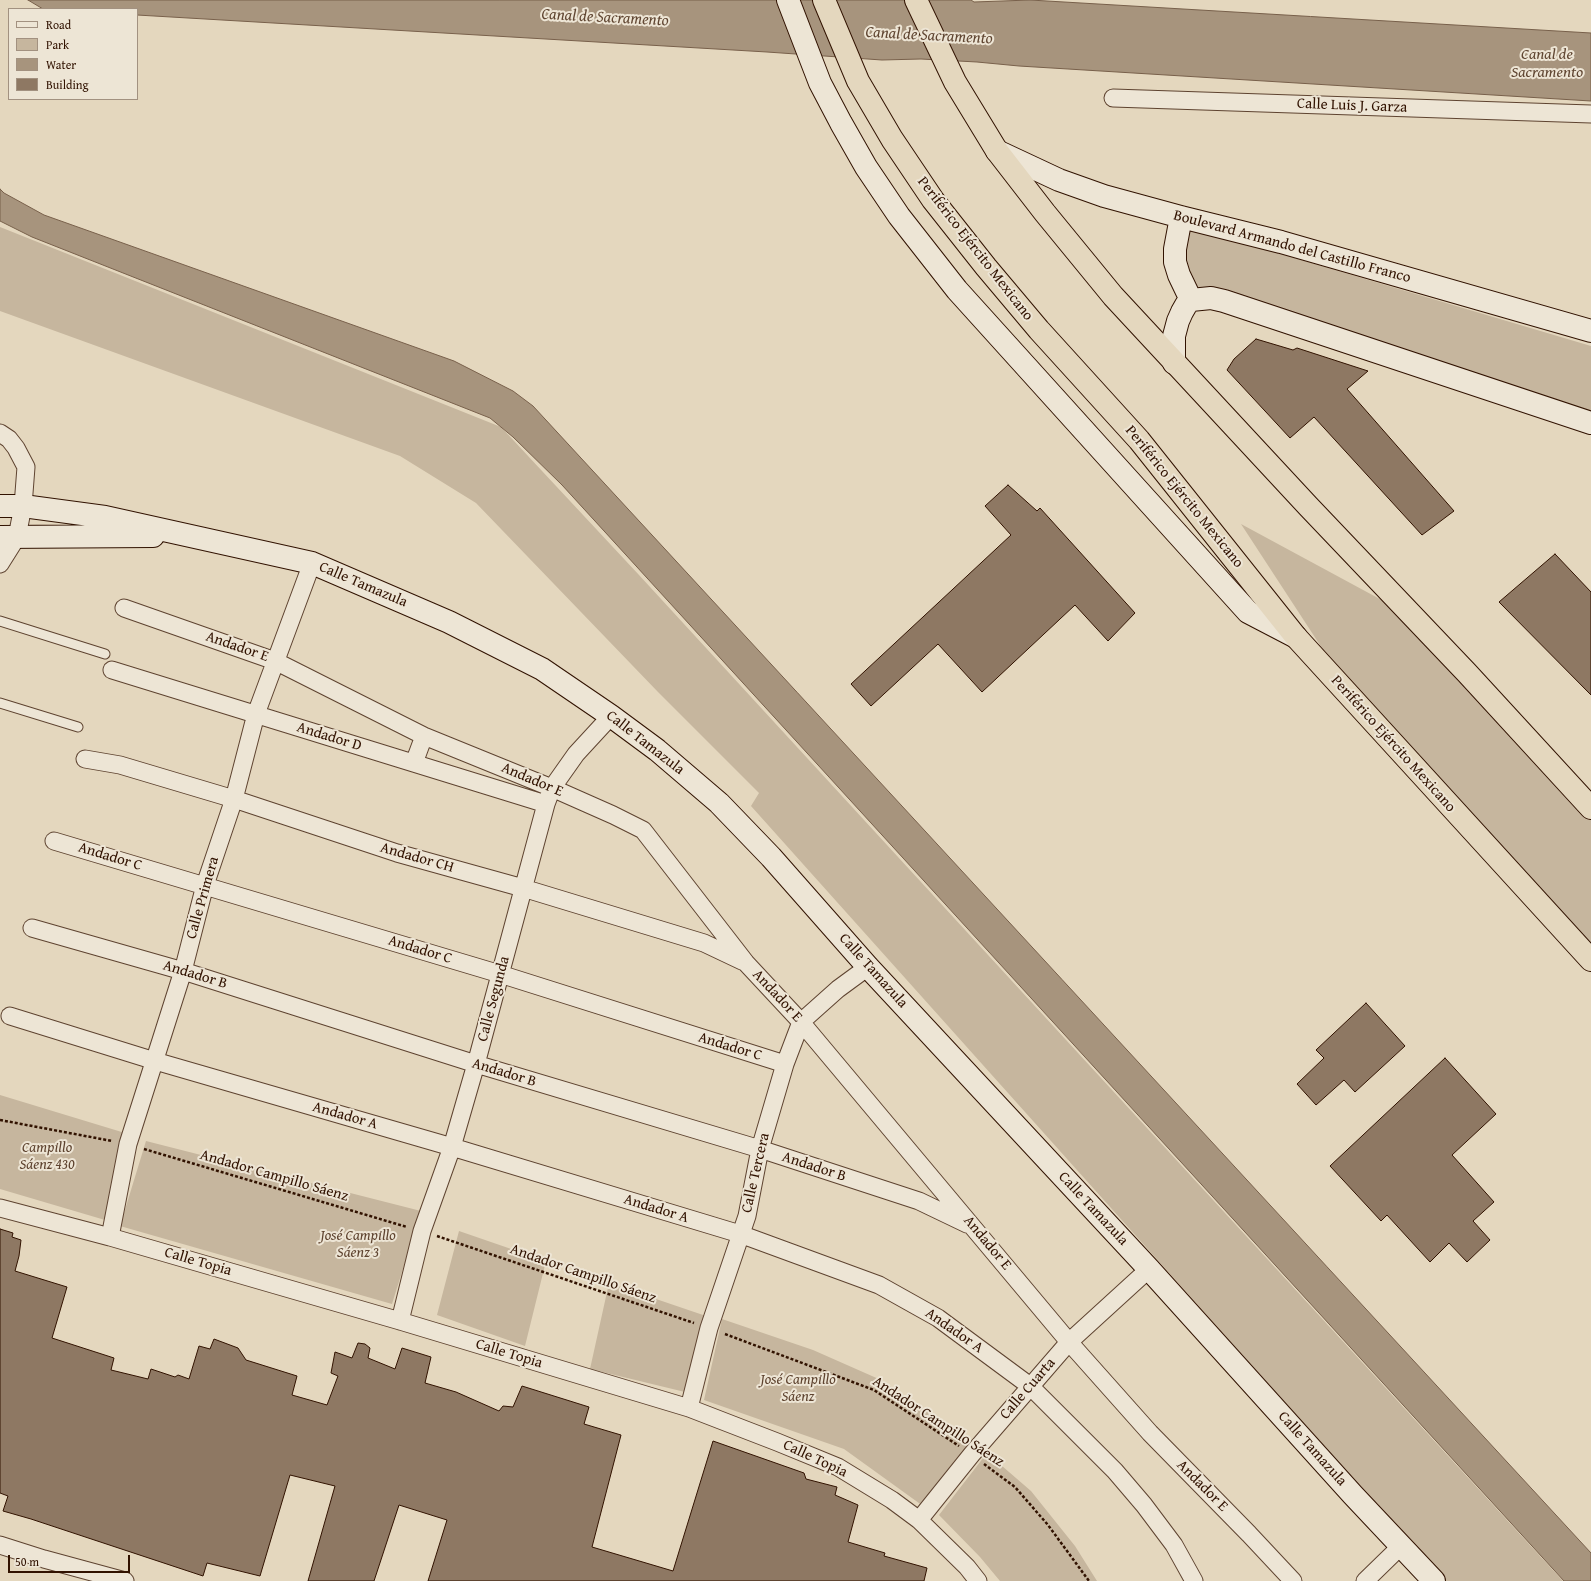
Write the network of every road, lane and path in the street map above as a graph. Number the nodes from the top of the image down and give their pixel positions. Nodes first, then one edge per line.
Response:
1 (788, 0) edge
2 (824, 0) edge
3 (916, 0) edge
4 (1113, 98) dead end
5 (1591, 114) edge
6 (997, 151) junction
7 (1181, 217) junction
8 (1191, 300) junction
9 (1591, 331) edge
10 (1174, 363) junction
11 (1591, 423) edge
12 (0, 433) edge
13 (0, 506) edge
14 (23, 506) junction
15 (190, 536) junction
16 (9, 537) edge
17 (312, 563) junction
18 (0, 564) edge
19 (124, 608) dead end
20 (0, 621) edge
21 (1296, 637) junction
22 (105, 654) dead end
23 (275, 661) junction
24 (112, 670) dead end
25 (0, 703) edge
26 (256, 714) junction
27 (611, 716) junction
28 (78, 727) dead end
29 (424, 736) junction
30 (85, 759) dead end
31 (414, 763) junction
32 (552, 788) junction
33 (234, 799) junction
34 (546, 804) junction
35 (1591, 808) edge
36 (54, 841) dead end
37 (205, 885) junction
38 (523, 888) junction
39 (32, 928) dead end
40 (1591, 960) edge
41 (746, 963) junction
42 (868, 967) junction
43 (182, 971) junction
44 (500, 974) junction
45 (10, 1016) dead end
46 (801, 1022) junction
47 (155, 1061) junction
48 (476, 1064) junction
49 (785, 1064) junction
50 (0, 1120) edge
51 (128, 1144) junction
52 (452, 1147) junction
53 (760, 1149) junction
54 (0, 1208) edge
55 (974, 1227) junction
56 (422, 1231) junction
57 (740, 1234) junction
58 (110, 1237) junction
59 (1149, 1269) junction
60 (400, 1321) junction
61 (709, 1328) junction
62 (1069, 1342) junction
63 (1030, 1386) junction
64 (689, 1408) junction
65 (972, 1454) junction
66 (920, 1520) junction
67 (0, 1545) edge
68 (1401, 1546) junction
69 (125, 1581) edge
70 (978, 1581) edge
71 (1088, 1581) edge
72 (1194, 1581) edge
73 (1292, 1581) edge
74 (1365, 1581) edge
75 (1434, 1581) edge

1 - 21 main road
2 - 21 highway, Periférico Ejército Mexicano
3 - 6 highway
4 - 5 street, Calle Luis J. Garza
6 - 7 main road, Boulevard Armando del Castillo Franco
6 - 10 highway
7 - 8 main road
7 - 9 main road, Boulevard Armando del Castillo Franco
8 - 10 main road
8 - 11 main road
10 - 35 highway
12 - 14 street
13 - 14 main road
14 - 15 main road
14 - 16 street
15 - 16 main road
15 - 17 main road, Calle Tamazula
16 - 18 street
17 - 23 street, Calle Primera
17 - 27 main road, Calle Tamazula
19 - 23 street, Andador E
20 - 22 lane
21 - 40 highway, Periférico Ejército Mexicano
23 - 26 street, Calle Primera
23 - 29 street, Andador E
24 - 26 street, Andador D
25 - 28 lane
26 - 31 street, Andador D
26 - 33 street, Calle Primera
27 - 32 street, Calle Segunda
27 - 42 main road, Calle Tamazula
29 - 31 street
29 - 32 street, Andador E
30 - 33 street, Andador CH
31 - 34 street, Andador D
32 - 34 street, Calle Segunda
32 - 41 street, Andador E
33 - 37 street, Calle Primera
33 - 38 street, Andador CH
34 - 38 street, Calle Segunda
36 - 37 street, Andador C
37 - 43 street, Calle Primera
37 - 44 street, Andador C
38 - 41 street, Andador CH
38 - 44 street, Calle Segunda
39 - 43 street, Andador B
41 - 46 street, Andador E
42 - 46 street, Calle Tercera
42 - 59 main road, Calle Tamazula
43 - 47 street, Calle Primera
43 - 48 street, Andador B
44 - 48 street, Calle Segunda
44 - 49 street, Andador C
45 - 47 street, Andador A
46 - 49 street, Calle Tercera
46 - 55 street, Andador E
47 - 51 street, Calle Primera
47 - 52 street, Andador A
48 - 52 street, Calle Segunda
48 - 53 street, Andador B
49 - 53 street, Calle Tercera
50 - 51 path, Andador Campillo Sáenz
51 - 56 path, Andador Campillo Sáenz
51 - 58 street, Calle Primera
52 - 56 street, Calle Segunda
52 - 57 street, Andador A
53 - 55 street, Andador B
53 - 57 street, Calle Tercera
54 - 58 street, Calle Topia
55 - 62 street, Andador E
56 - 60 street, Calle Segunda
56 - 61 path, Andador Campillo Sáenz
57 - 61 street, Calle Tercera
57 - 63 street, Andador A
58 - 60 street, Calle Topia
59 - 62 street, Calle Cuarta
59 - 68 main road, Calle Tamazula
60 - 64 street, Calle Topia
61 - 64 street, Calle Tercera
61 - 65 path, Andador Campillo Sáenz
62 - 63 street, Calle Cuarta
62 - 73 street, Andador E
63 - 65 street, Calle Cuarta
63 - 72 street, Andador A
64 - 66 street, Calle Topia
65 - 66 street, Calle Cuarta
65 - 71 path, Andador Campillo Sáenz
66 - 70 street, Calle Topia
67 - 69 street
68 - 74 street
68 - 75 main road, Calle Tamazula

